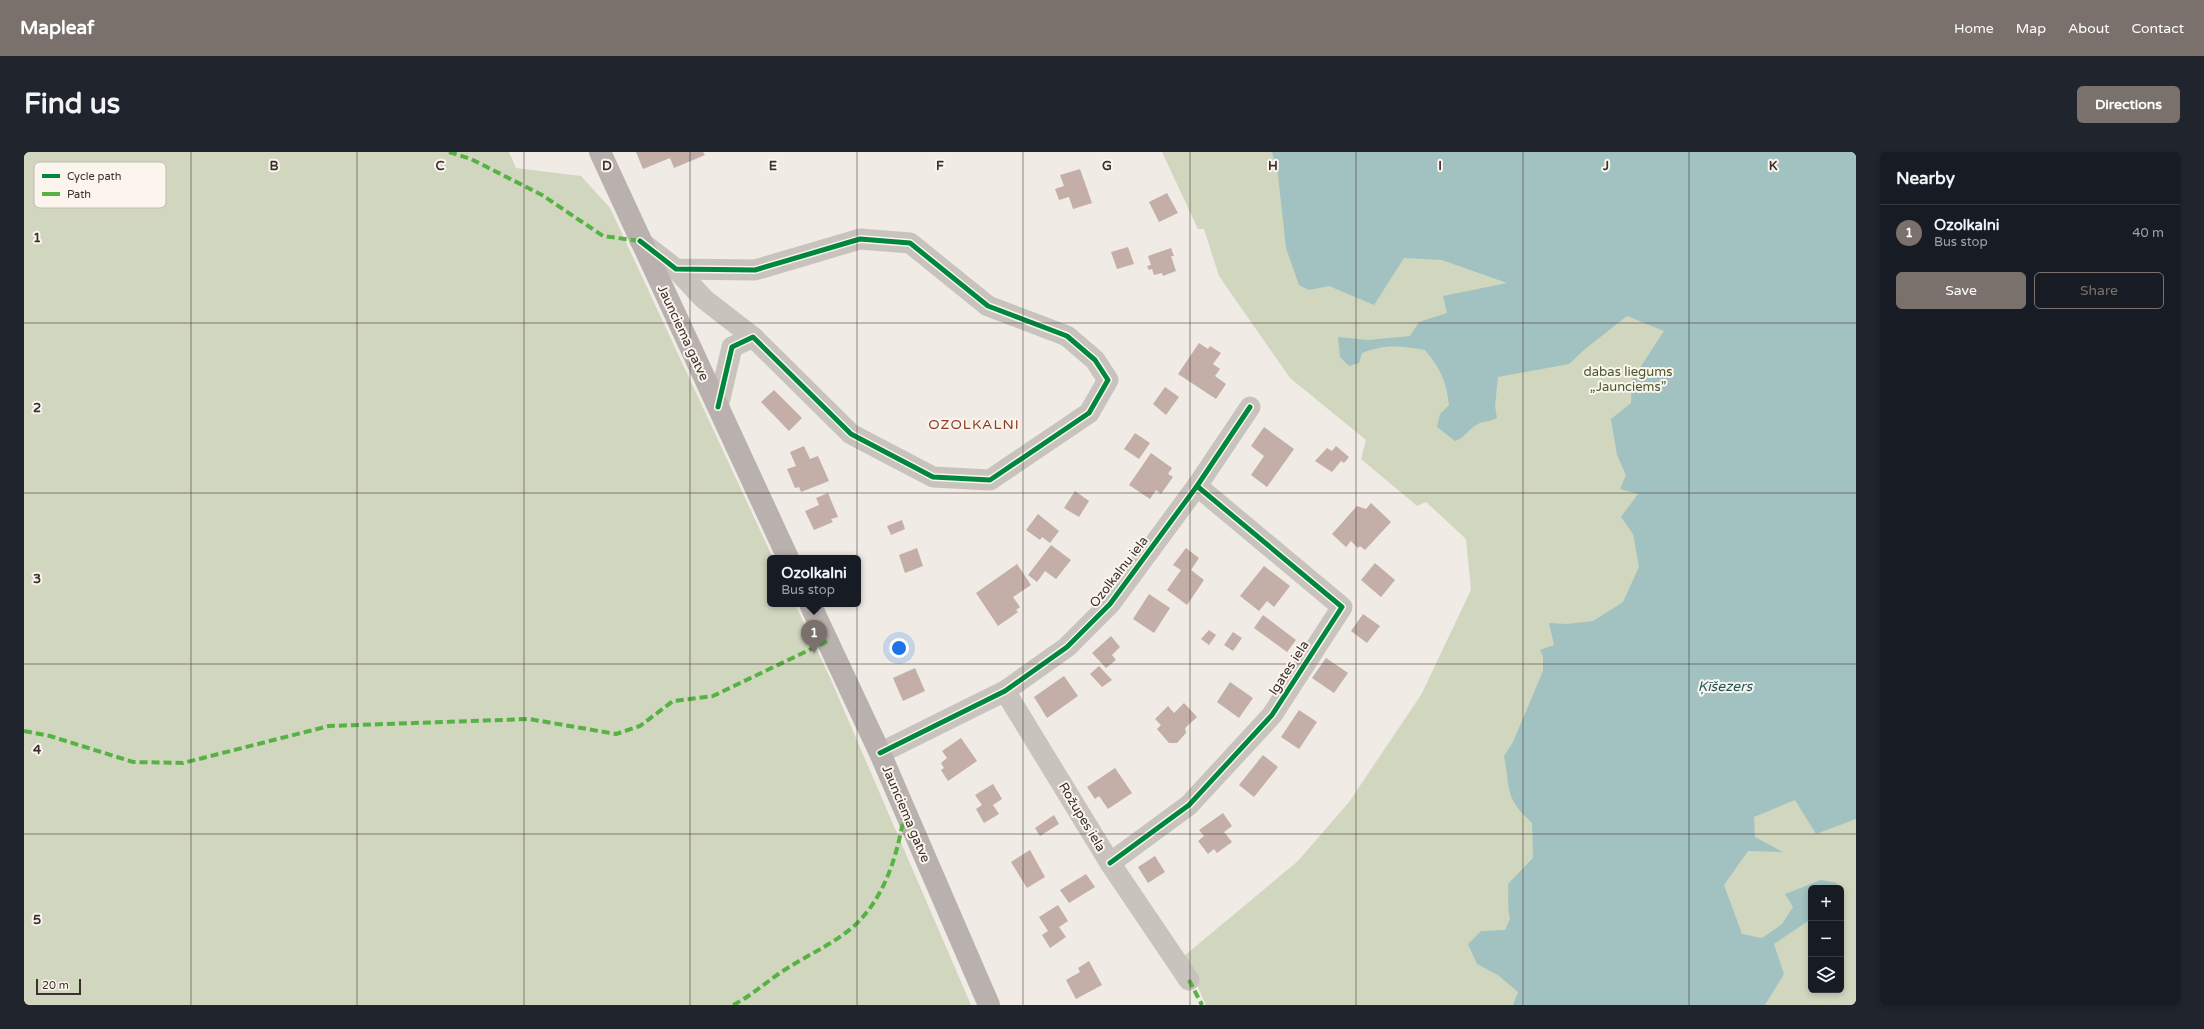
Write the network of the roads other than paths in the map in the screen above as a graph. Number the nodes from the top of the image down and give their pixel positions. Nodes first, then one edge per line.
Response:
1 (600, 152) edge
2 (640, 241) junction
3 (676, 269) junction
4 (753, 337) junction
5 (718, 407) junction
6 (1250, 407) dead end
7 (1197, 486) junction
8 (787, 555) edge
9 (811, 607) edge
10 (1005, 691) junction
11 (880, 753) junction
12 (1110, 863) junction
13 (1189, 980) dead end
14 (988, 1005) edge

1 - 2 main road, Jaunciema gatve
2 - 3 street
2 - 5 main road, Jaunciema gatve
3 - 4 street
3 - 4 street
4 - 5 street
5 - 8 main road, Jaunciema gatve
6 - 7 street, Ozolkalnu iela
7 - 10 street, Ozolkalnu iela
7 - 12 street, Igates iela
9 - 11 main road, Jaunciema gatve
10 - 11 street, Ozolkalnu iela
10 - 12 street, Rožupes iela
11 - 14 main road, Jaunciema gatve
12 - 13 street, Rožupes iela

